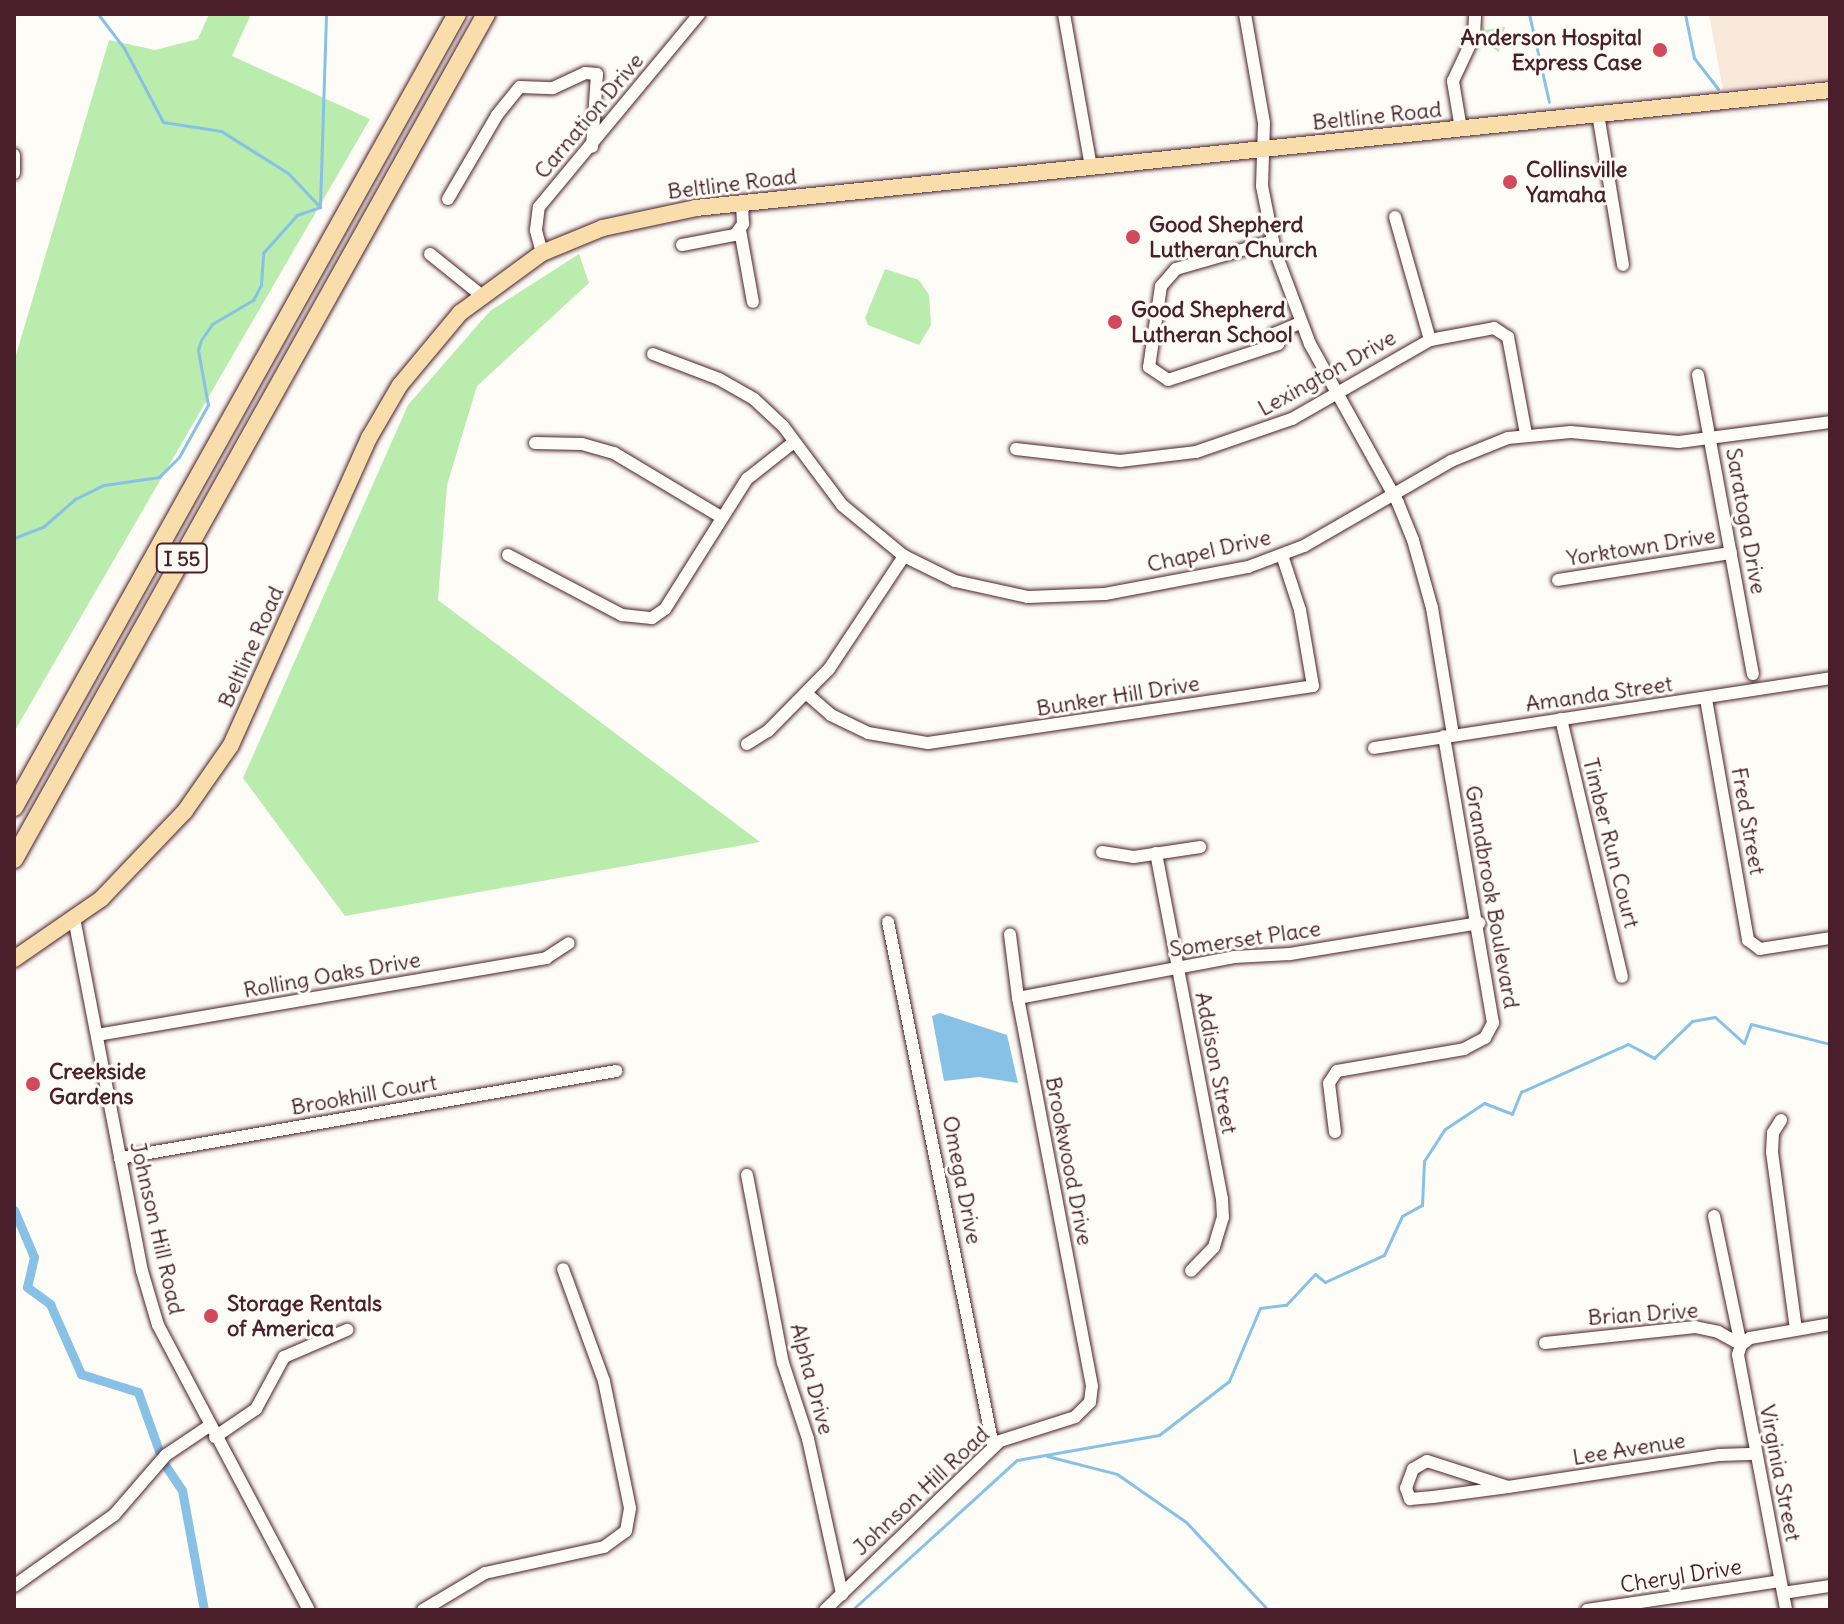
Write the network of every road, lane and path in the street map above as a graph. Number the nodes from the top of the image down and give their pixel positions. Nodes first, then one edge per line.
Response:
1 (457, 14) edge
2 (486, 14) edge
3 (699, 14) edge
4 (1064, 14) edge
5 (1245, 14) edge
6 (1475, 14) edge
7 (1830, 90) edge
8 (1598, 114) junction
9 (1461, 129) junction
10 (592, 147) junction
11 (1262, 150) junction
12 (14, 155) edge
13 (1091, 167) junction
14 (14, 173) edge
15 (448, 199) dead end
16 (742, 203) junction
17 (1395, 217) dead end
18 (740, 230) junction
19 (1273, 241) junction
20 (682, 245) dead end
21 (542, 253) junction
22 (430, 254) dead end
23 (1623, 265) dead end
24 (481, 295) junction
25 (753, 302) dead end
26 (1300, 323) junction
27 (1430, 340) junction
28 (653, 354) dead end
29 (1698, 375) dead end
30 (1336, 392) junction
31 (1830, 422) edge
32 (1526, 434) junction
33 (1711, 438) junction
34 (794, 442) junction
35 (535, 443) dead end
36 (1016, 449) dead end
37 (1393, 495) junction
38 (721, 517) junction
39 (1731, 553) junction
40 (508, 555) dead end
41 (1282, 555) junction
42 (904, 556) junction
43 (1558, 580) dead end
44 (1753, 674) dead end
45 (1830, 678) edge
46 (807, 694) junction
47 (1706, 699) junction
48 (1561, 719) junction
49 (1448, 736) junction
50 (747, 744) dead end
51 (1374, 748) dead end
52 (14, 807) edge
53 (1200, 847) dead end
54 (1102, 852) dead end
55 (1156, 853) junction
56 (14, 859) edge
57 (74, 918) junction
58 (888, 922) dead end
59 (1479, 923) junction
60 (1010, 935) dead end
61 (1830, 938) edge
62 (569, 943) dead end
63 (14, 959) edge
64 (1177, 967) junction
65 (1622, 977) dead end
66 (1018, 998) junction
67 (97, 1035) junction
68 (616, 1071) dead end
69 (1781, 1120) dead end
70 (1335, 1132) dead end
71 (120, 1158) junction
72 (747, 1175) dead end
73 (1714, 1216) dead end
74 (563, 1269) dead end
75 (1191, 1271) dead end
76 (1830, 1324) edge
77 (1796, 1329) junction
78 (347, 1330) dead end
79 (1545, 1343) dead end
80 (1741, 1345) junction
81 (1092, 1395) joint
82 (212, 1431) junction
83 (993, 1446) junction
84 (1756, 1454) junction
85 (1508, 1487) junction
86 (14, 1586) edge
87 (1830, 1586) edge
88 (1782, 1587) junction
89 (842, 1594) junction
90 (1658, 1605) edge
91 (309, 1610) edge
92 (423, 1610) edge
93 (825, 1610) edge
94 (1587, 1610) edge
95 (1786, 1610) edge

1 - 52 highway, I 55
2 - 56 highway, I 55
3 - 10 street, Carnation Drive
4 - 13 street
5 - 11 street, Grandbrook Boulevard
6 - 9 street
7 - 8 main road, Beltline Road
8 - 9 main road, Beltline Road
8 - 23 street
9 - 11 main road, Beltline Road
10 - 15 street
10 - 21 street, Carnation Drive
11 - 13 main road, Beltline Road
11 - 19 street, Grandbrook Boulevard
12 - 14 street
13 - 16 main road, Beltline Road
16 - 18 street
16 - 21 main road, Beltline Road
17 - 27 street
18 - 20 street
18 - 25 street
19 - 26 street, Grandbrook Boulevard
19 - 26 street
21 - 24 main road, Beltline Road
22 - 24 street
24 - 57 main road, Beltline Road
26 - 30 street, Grandbrook Boulevard
27 - 30 street, Lexington Drive
27 - 32 street, Lexington Drive
28 - 34 street, Chapel Drive
29 - 33 street, Saratoga Drive
30 - 36 street, Lexington Drive
30 - 37 street, Grandbrook Boulevard
31 - 33 street, Chapel Drive
32 - 33 street, Chapel Drive
32 - 37 street, Chapel Drive
33 - 39 street, Saratoga Drive
34 - 38 street
34 - 42 street, Chapel Drive
35 - 38 street
37 - 41 street, Chapel Drive
37 - 49 street, Grandbrook Boulevard
38 - 40 street
39 - 43 street, Yorktown Drive
39 - 44 street, Saratoga Drive
41 - 42 street, Chapel Drive
41 - 46 street, Bunker Hill Drive
42 - 46 street
45 - 47 street, Amanda Street
46 - 50 street
47 - 48 street, Amanda Street
47 - 61 street, Fred Street
48 - 49 street, Amanda Street
48 - 65 street, Timber Run Court
49 - 51 street, Amanda Street
49 - 59 street, Grandbrook Boulevard
53 - 55 street
54 - 55 street
55 - 64 street, Addison Street
57 - 63 main road, Beltline Road
57 - 67 street, Johnson Hill Road
58 - 83 street, Omega Drive
59 - 64 street, Somerset Place
59 - 70 street, Grandbrook Boulevard
60 - 66 street, Brookwood Drive
62 - 67 street, Rolling Oaks Drive
64 - 66 street, Somerset Place
64 - 75 street, Addison Street
66 - 81 street, Brookwood Drive
67 - 71 street, Johnson Hill Road
68 - 71 street, Brookhill Court
69 - 77 street
71 - 82 street, Johnson Hill Road
72 - 89 street, Alpha Drive
73 - 80 street, Virginia Street
74 - 92 street
76 - 77 street
77 - 80 street
78 - 82 street
79 - 80 street, Brian Drive
80 - 84 street, Virginia Street
81 - 83 street, Johnson Hill Road
82 - 86 street
82 - 91 street, Johnson Hill Road
83 - 89 street, Johnson Hill Road
84 - 85 street, Lee Avenue
84 - 88 street, Virginia Street
85 - 85 street, Lee Avenue
87 - 88 street, Cheryl Drive
88 - 90 street, Cheryl Drive
88 - 95 street, Virginia Street
89 - 93 street, Johnson Hill Road
90 - 94 street, Cheryl Drive

